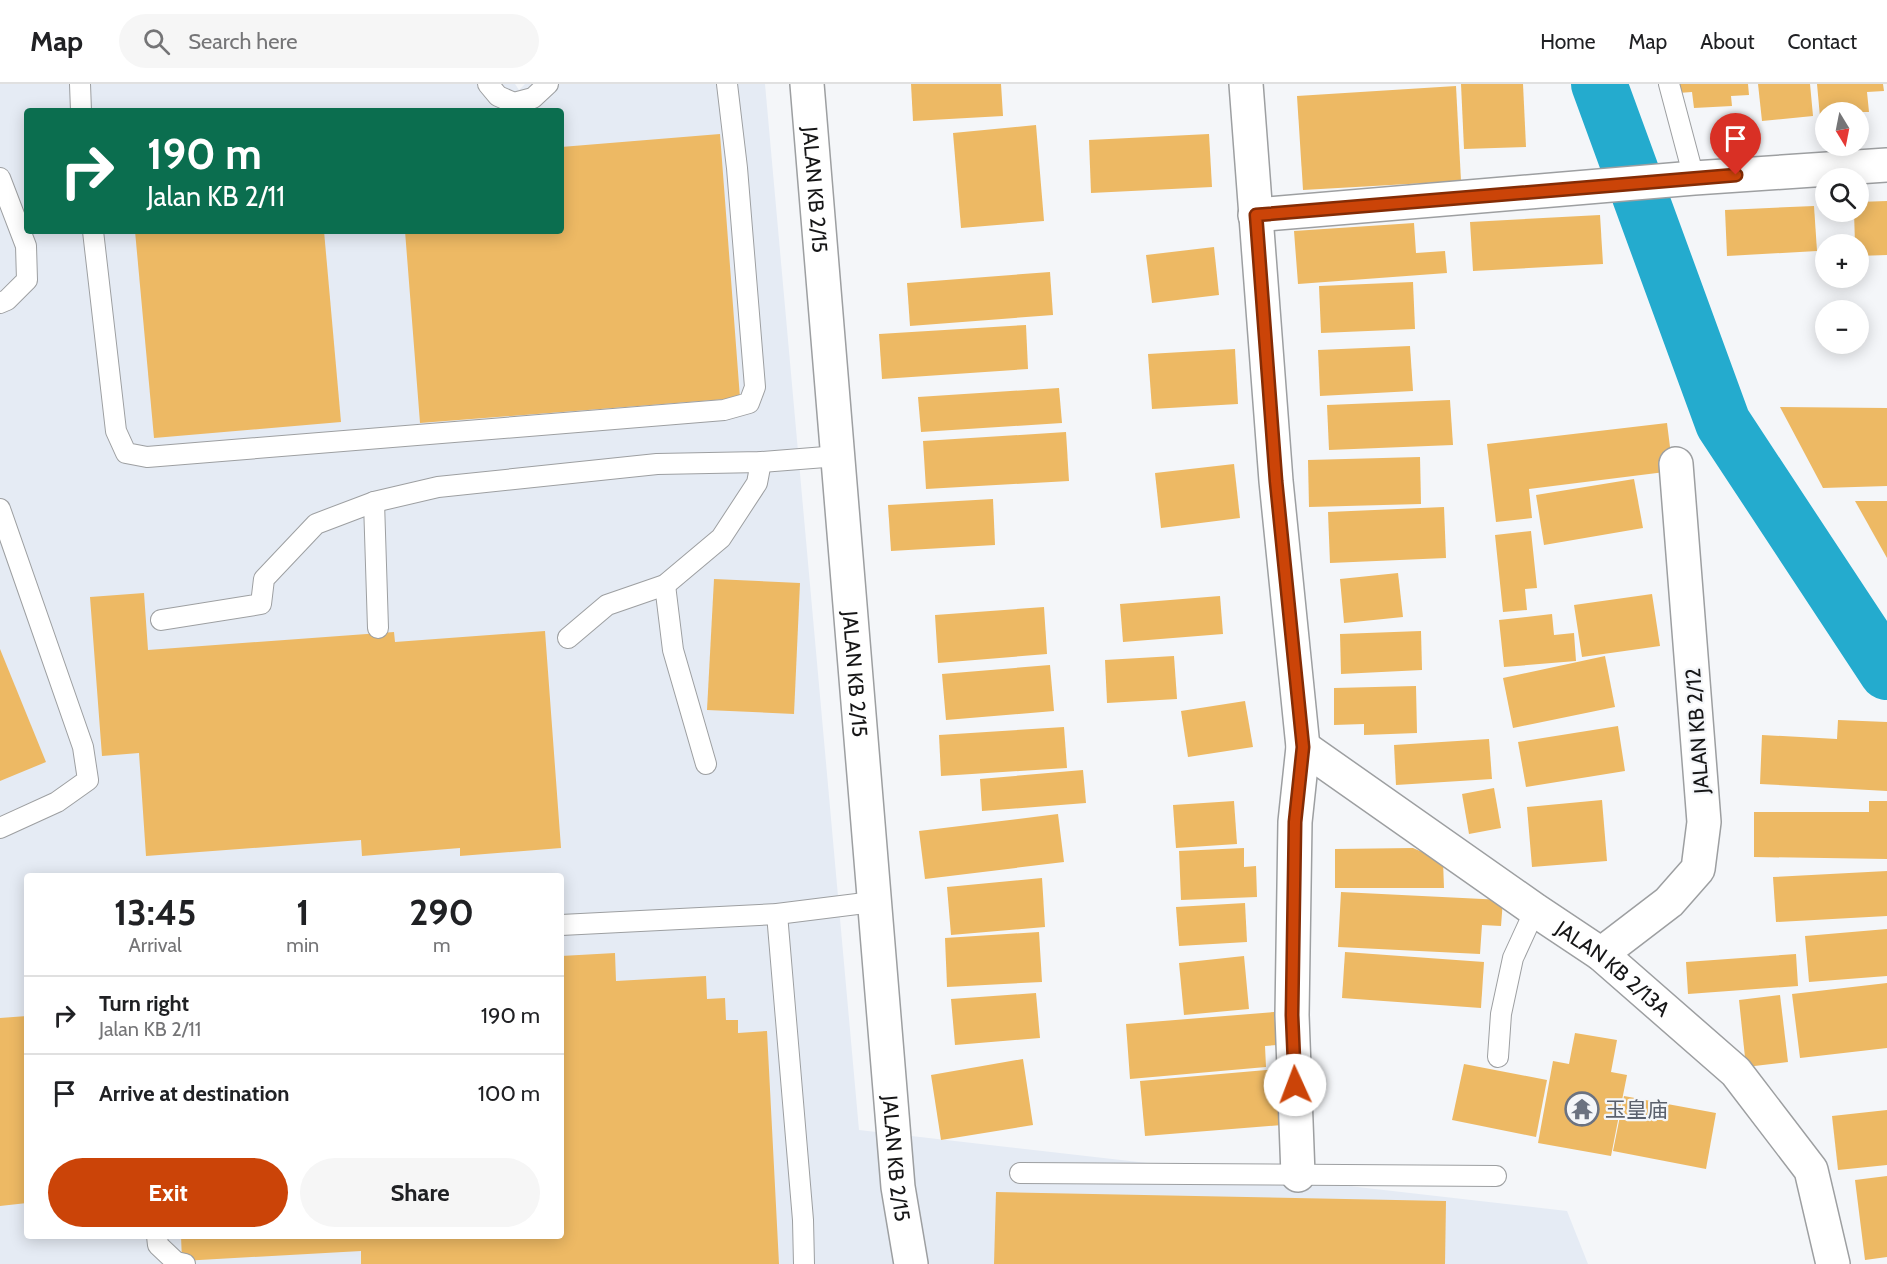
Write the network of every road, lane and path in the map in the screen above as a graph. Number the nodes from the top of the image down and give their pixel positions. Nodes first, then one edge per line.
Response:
1 (80, 84) edge
2 (488, 84) edge
3 (548, 84) edge
4 (727, 84) edge
5 (807, 84) edge
6 (1246, 84) edge
7 (1669, 84) edge
8 (81, 108) edge
9 (1887, 165) edge
10 (0, 178) edge
11 (1687, 179) junction
12 (1256, 215) junction
13 (93, 234) edge
14 (0, 303) edge
15 (838, 456) junction
16 (761, 462) junction
17 (1676, 464) dead end
18 (374, 502) junction
19 (0, 509) edge
20 (665, 585) junction
21 (161, 620) dead end
22 (378, 628) dead end
23 (567, 638) dead end
24 (1303, 747) junction
25 (706, 764) dead end
26 (0, 828) edge
27 (873, 902) junction
28 (1535, 910) junction
29 (777, 914) junction
30 (564, 925) edge
31 (1601, 954) junction
32 (1498, 1057) dead end
33 (1020, 1173) dead end
34 (1298, 1175) junction
35 (1496, 1176) dead end
36 (157, 1239) edge
37 (185, 1264) edge
38 (804, 1264) edge
39 (911, 1264) edge
40 (1833, 1264) edge

1 - 8 lane
2 - 3 lane
4 - 13 lane
5 - 15 street, JALAN KB 2/15
6 - 12 street
7 - 11 lane
9 - 11 street
10 - 14 lane
11 - 12 street
12 - 24 street
15 - 16 lane
15 - 27 street, JALAN KB 2/15
16 - 18 lane
16 - 20 lane
17 - 31 street, JALAN KB 2/12
18 - 21 lane
18 - 22 lane
19 - 26 lane
20 - 23 lane
20 - 25 lane
24 - 28 street, JALAN KB 2/13A
24 - 34 street
27 - 29 lane
27 - 39 street, JALAN KB 2/15
28 - 31 street, JALAN KB 2/13A
28 - 32 lane
29 - 30 lane
29 - 38 lane
31 - 40 street, JALAN KB 2/13A
33 - 34 lane
34 - 35 lane
36 - 37 lane

